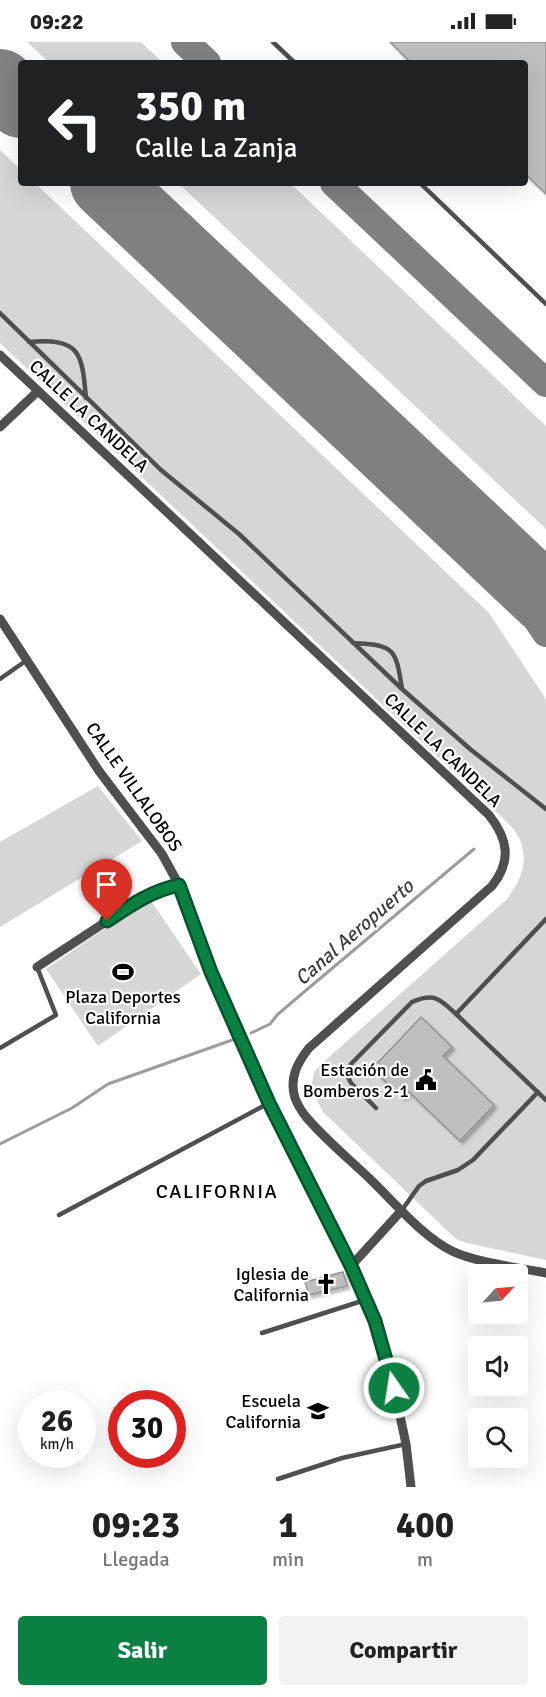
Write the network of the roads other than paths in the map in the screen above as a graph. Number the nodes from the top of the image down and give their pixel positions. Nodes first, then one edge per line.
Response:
1 (273, 42) edge
2 (292, 60) edge
3 (423, 186) edge
4 (546, 304) edge
5 (0, 313) edge
6 (29, 342) junction
7 (0, 355) edge
8 (38, 391) junction
9 (86, 398) junction
10 (0, 427) edge
11 (0, 619) edge
12 (353, 643) junction
13 (28, 660) junction
14 (0, 679) edge
15 (402, 689) junction
16 (546, 809) edge
17 (179, 885) junction
18 (546, 919) edge
19 (37, 967) joint
20 (456, 1014) junction
21 (0, 1048) edge
22 (538, 1092) junction
23 (546, 1100) edge
24 (269, 1103) junction
25 (376, 1108) dead end
26 (402, 1210) junction
27 (59, 1215) dead end
28 (351, 1266) junction
29 (546, 1273) edge
30 (366, 1300) junction
31 (262, 1333) dead end
32 (406, 1444) junction
33 (278, 1479) dead end
34 (411, 1487) edge

1 - 2 lane
3 - 4 lane
5 - 6 lane
6 - 9 lane
6 - 9 lane
7 - 8 street, CALLE LA CANDELA
8 - 10 street
8 - 26 street, CALLE LA CANDELA
9 - 12 lane
11 - 13 street, CALLE VILLALOBOS
12 - 15 lane
12 - 15 lane
13 - 14 lane
13 - 17 street, CALLE VILLALOBOS
15 - 16 lane
17 - 19 street
17 - 24 street, CALLE VILLALOBOS
18 - 20 lane
19 - 21 lane
20 - 22 lane
20 - 25 lane
22 - 23 lane
22 - 26 lane
24 - 27 lane
24 - 28 street, CALLE VILLALOBOS
26 - 28 street
26 - 29 street, CALLE LA CANDELA
28 - 30 street, CALLE VILLALOBOS
30 - 31 lane
30 - 32 street, CALLE VILLALOBOS
32 - 33 lane
32 - 34 street, CALLE VILLALOBOS

